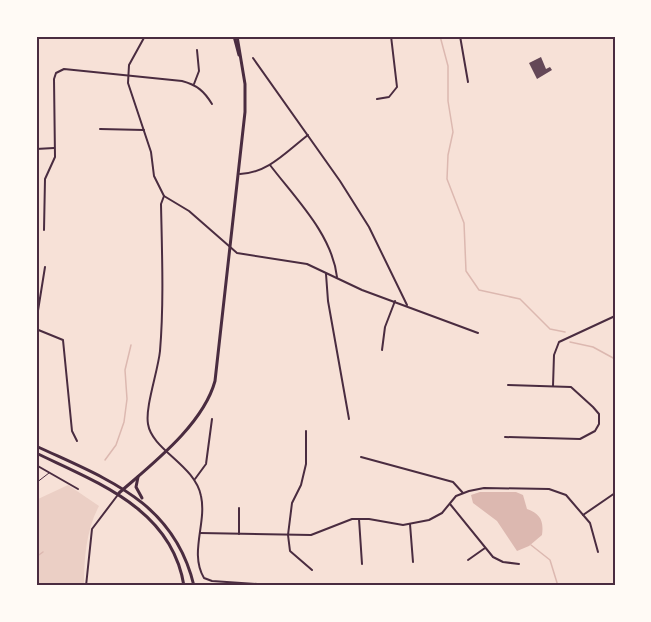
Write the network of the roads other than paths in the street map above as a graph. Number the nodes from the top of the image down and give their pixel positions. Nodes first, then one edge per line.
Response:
1 (145, 36) edge
2 (235, 36) edge
3 (391, 36) edge
4 (460, 36) edge
5 (197, 50) dead end
6 (253, 58) dead end
7 (129, 76) junction
8 (468, 82) dead end
9 (194, 84) junction
10 (377, 99) dead end
11 (212, 104) dead end
12 (99, 129) dead end
13 (144, 130) junction
14 (308, 135) junction
15 (54, 148) junction
16 (36, 149) edge
17 (270, 165) junction
18 (240, 174) junction
19 (165, 196) junction
20 (44, 230) dead end
21 (230, 244) junction
22 (45, 267) dead end
23 (326, 273) junction
24 (337, 277) junction
25 (395, 301) junction
26 (406, 305) junction
27 (615, 316) edge
28 (36, 323) edge
29 (36, 328) edge
30 (478, 333) dead end
31 (382, 350) dead end
32 (508, 385) dead end
33 (554, 386) junction
34 (212, 419) dead end
35 (349, 419) dead end
36 (306, 431) dead end
37 (505, 437) dead end
38 (77, 441) dead end
39 (36, 446) edge
40 (166, 449) junction
41 (36, 453) edge
42 (361, 457) dead end
43 (36, 465) edge
44 (50, 472) junction
45 (141, 473) junction
46 (195, 479) junction
47 (36, 483) edge
48 (125, 488) junction
49 (78, 489) dead end
50 (463, 493) junction
51 (615, 493) edge
52 (119, 494) junction
53 (144, 502) junction
54 (450, 504) junction
55 (238, 508) dead end
56 (584, 515) junction
57 (359, 519) junction
58 (410, 524) junction
59 (200, 533) junction
60 (239, 534) junction
61 (288, 535) junction
62 (486, 547) junction
63 (598, 552) dead end
64 (468, 560) dead end
65 (413, 562) dead end
66 (362, 564) dead end
67 (519, 564) dead end
68 (312, 570) dead end
69 (86, 586) edge
70 (184, 586) edge
71 (194, 586) edge
72 (285, 586) edge
73 (333, 586) edge
74 (373, 586) edge

1 - 7 street
2 - 18 main road
3 - 10 street
4 - 8 street
5 - 9 street
6 - 14 street
7 - 9 street
7 - 13 street
7 - 15 street
9 - 11 street
12 - 13 street
13 - 19 street
14 - 17 street
14 - 26 street
15 - 16 street
15 - 20 street
17 - 18 street
17 - 24 street
18 - 21 main road
19 - 21 street
19 - 40 street
21 - 23 street
21 - 40 main road
22 - 28 street
23 - 24 street
23 - 35 street
24 - 25 street
25 - 26 street
25 - 31 street
26 - 30 street
27 - 33 street
29 - 38 street
32 - 33 street
33 - 37 street
34 - 46 street
36 - 61 street
39 - 48 main road
40 - 45 main road
40 - 46 street
41 - 52 main road
42 - 50 street
43 - 44 street
44 - 47 lane
44 - 49 street
45 - 48 main road
45 - 53 main road
46 - 59 street
48 - 52 main road
48 - 53 main road
50 - 54 street
50 - 56 street
51 - 56 street
52 - 69 street
52 - 70 main road
53 - 71 main road
54 - 58 street
54 - 62 street
55 - 60 street
56 - 63 street
57 - 58 street
57 - 61 street
57 - 66 street
58 - 65 street
59 - 60 street
59 - 72 street
60 - 61 street
61 - 68 street
62 - 64 street
62 - 67 street
73 - 74 street

